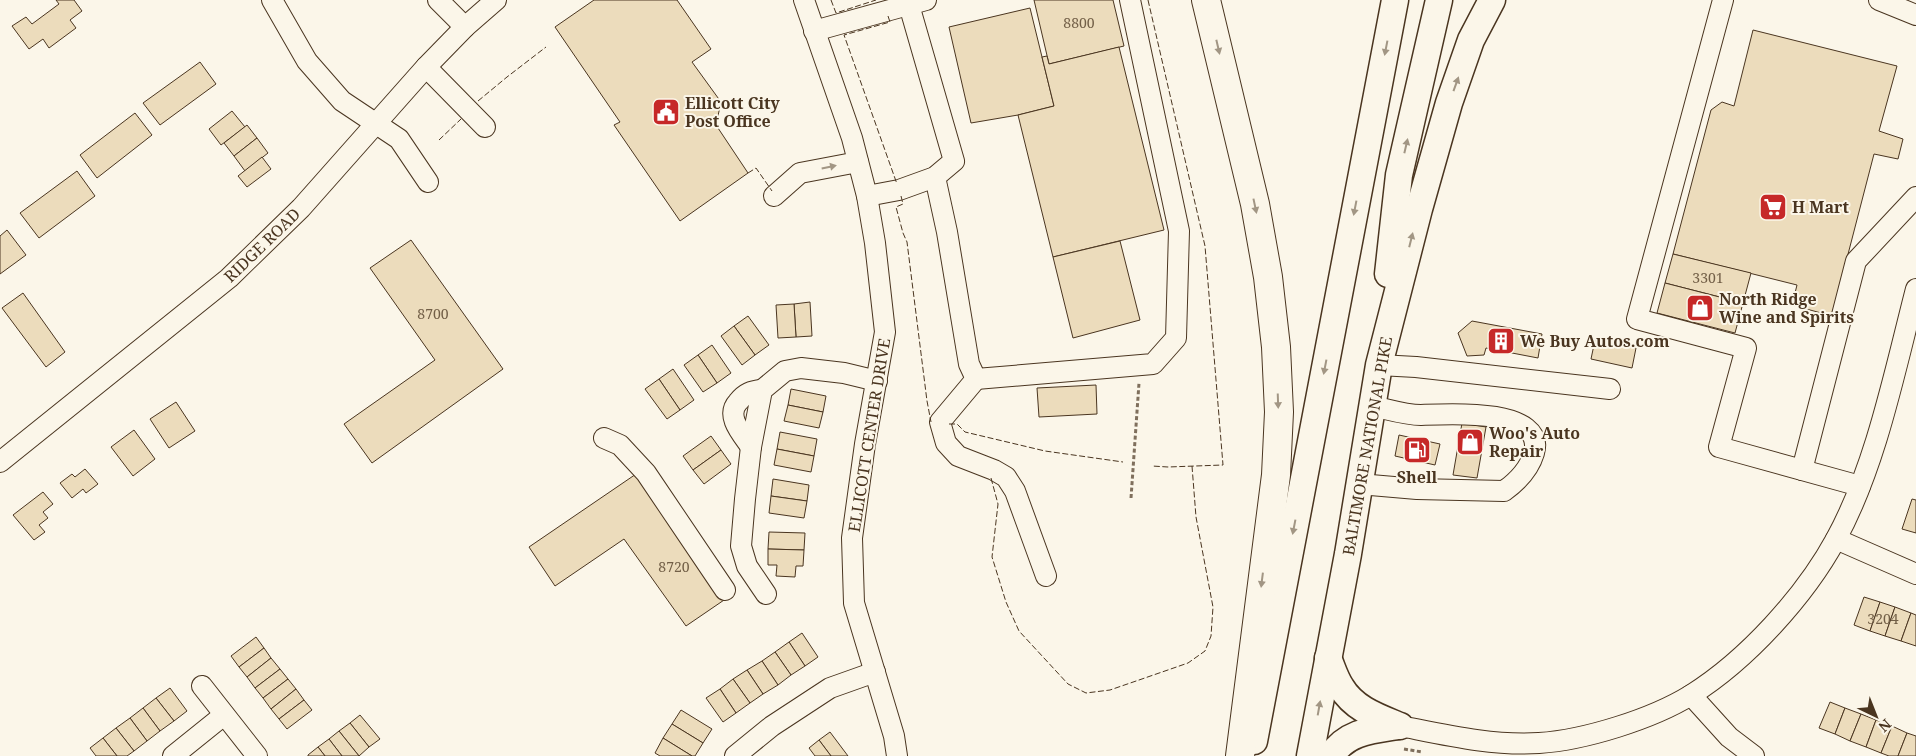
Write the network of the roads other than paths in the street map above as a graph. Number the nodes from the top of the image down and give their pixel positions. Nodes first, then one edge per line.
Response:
1 (272, 0) edge
2 (438, 0) edge
3 (496, 0) edge
4 (804, 0) edge
5 (1130, 0) edge
6 (1206, 0) edge
7 (1395, 0) edge
8 (1439, 0) edge
9 (1492, 0) edge
10 (1723, 0) edge
11 (1879, 0) edge
12 (917, 2) edge
13 (1916, 14) edge
14 (465, 27) junction
15 (814, 31) junction
16 (426, 67) junction
17 (376, 122) junction
18 (485, 126) dead end
19 (858, 162) junction
20 (935, 177) junction
21 (428, 182) dead end
22 (774, 196) dead end
23 (868, 196) junction
24 (1916, 197) edge
25 (1916, 289) edge
26 (1913, 317) edge
27 (1379, 365) junction
28 (976, 379) junction
29 (877, 381) junction
30 (1610, 389) dead end
31 (1372, 406) junction
32 (604, 438) dead end
33 (0, 462) edge
34 (1802, 470) junction
35 (1359, 484) junction
36 (1860, 486) junction
37 (1836, 539) junction
38 (1916, 574) edge
39 (1046, 576) dead end
40 (726, 590) dead end
41 (766, 594) dead end
42 (1328, 658) junction
43 (875, 672) junction
44 (202, 686) dead end
45 (1691, 695) junction
46 (224, 715) junction
47 (1400, 726) junction
48 (173, 756) edge
49 (257, 756) edge
50 (735, 756) edge
51 (897, 756) edge
52 (1240, 756) edge
53 (1251, 756) edge
54 (1310, 756) edge
55 (1331, 756) edge
56 (1754, 756) edge

1 - 17 street
2 - 14 street
3 - 14 street, RIDGE ROAD
4 - 15 street, ELLICOTT CENTER DRIVE
5 - 28 street
6 -> 52 highway
7 -> 53 main road
27 -> 8 main road
27 -> 9 main road, BALTIMORE NATIONAL PIKE
10 - 34 street
11 - 13 street
12 - 15 street
12 - 20 street
14 - 16 street, RIDGE ROAD
15 - 19 street, ELLICOTT CENTER DRIVE
16 - 17 street, RIDGE ROAD
16 - 18 street
17 - 21 street
17 - 33 street, RIDGE ROAD
22 -> 19 street
19 - 23 street, ELLICOTT CENTER DRIVE
20 - 23 street
20 - 28 street
23 - 29 street, ELLICOTT CENTER DRIVE
24 - 34 street
25 - 26 street
26 - 36 street
27 - 30 street
27 - 31 main road, BALTIMORE NATIONAL PIKE
28 - 39 street
29 - 41 street
29 - 43 street, ELLICOTT CENTER DRIVE
31 - 35 main road, BALTIMORE NATIONAL PIKE
31 - 35 street
32 - 40 street
34 - 36 street
35 - 42 main road, BALTIMORE NATIONAL PIKE
36 - 37 street
37 - 38 street
37 - 45 street
42 - 47 main road
54 -> 42 main road, BALTIMORE NATIONAL PIKE
43 - 50 street
43 - 51 street, ELLICOTT CENTER DRIVE
44 - 46 street
45 - 47 street
45 - 56 street
46 - 48 street
46 - 49 street
47 - 55 main road

